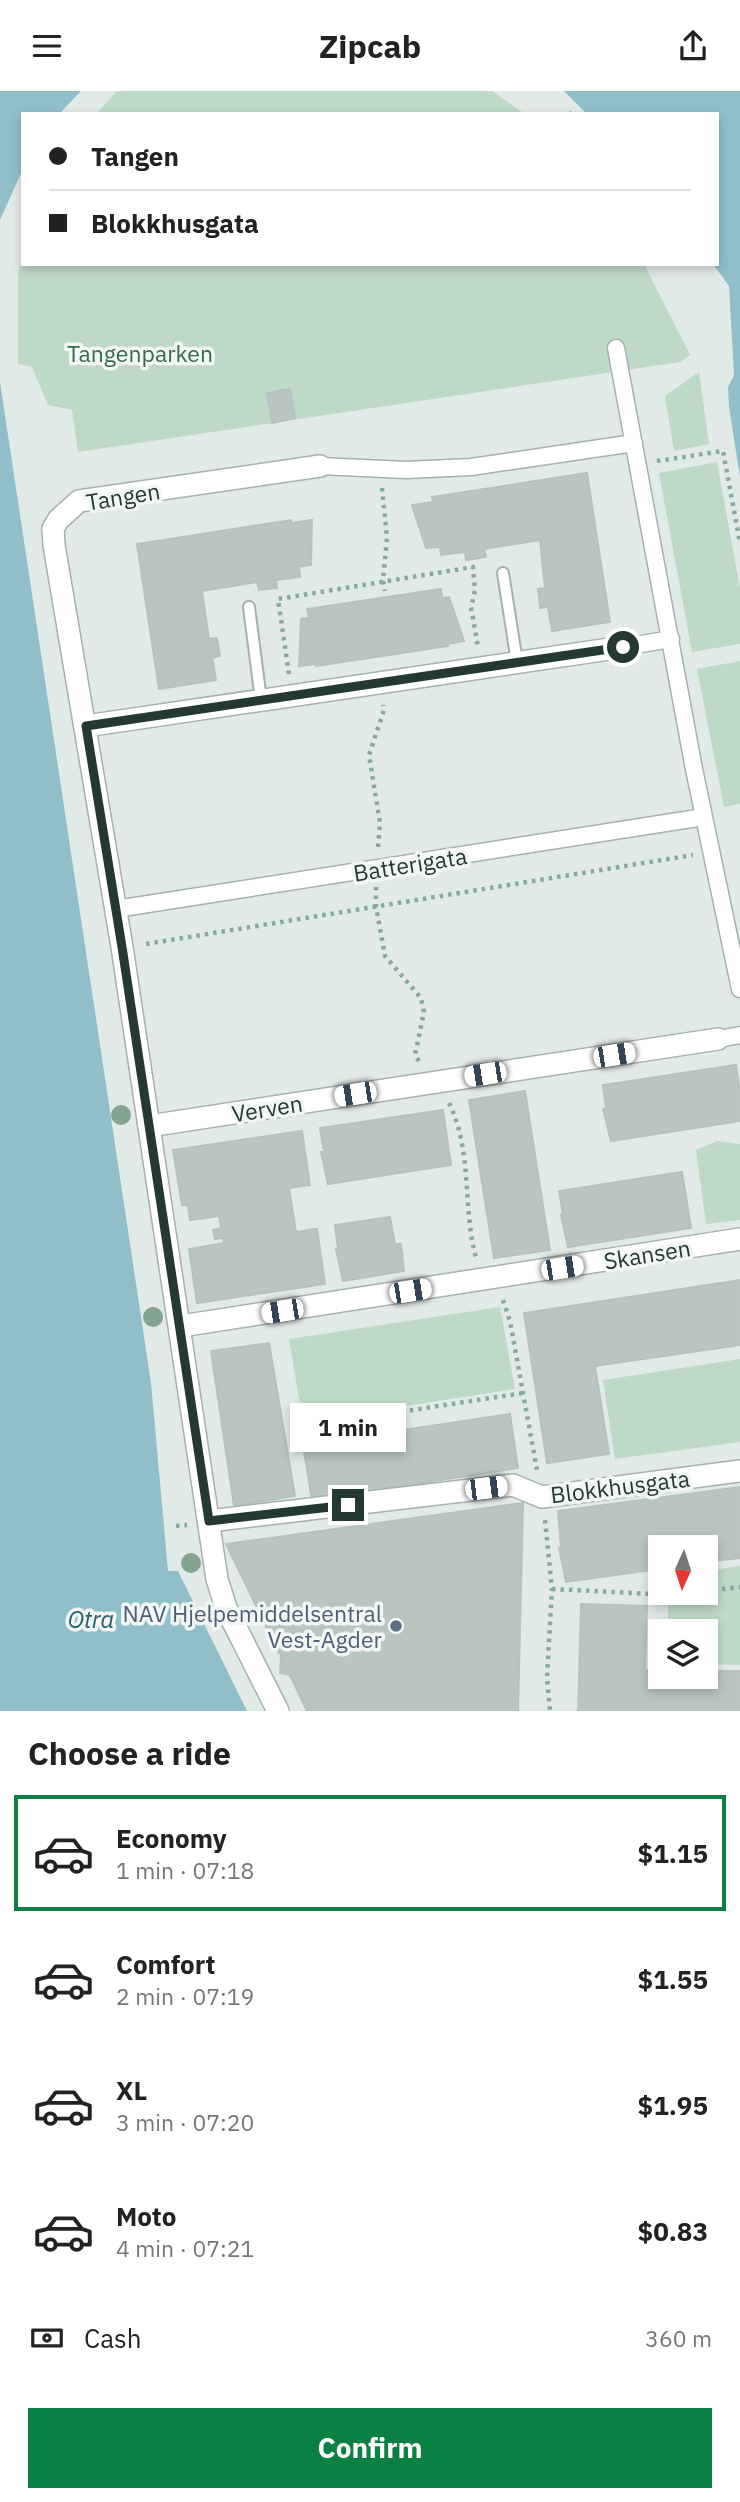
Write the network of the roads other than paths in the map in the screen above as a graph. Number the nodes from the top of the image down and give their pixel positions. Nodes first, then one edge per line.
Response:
1 (616, 348) dead end
2 (634, 443) junction
3 (320, 466) joint
4 (503, 573) dead end
5 (249, 607) dead end
6 (671, 639) junction
7 (623, 647) joint
8 (517, 663) junction
9 (261, 700) junction
10 (86, 726) junction
11 (704, 817) junction
12 (116, 909) junction
13 (740, 989) edge
14 (740, 1035) edge
15 (718, 1039) joint
16 (149, 1126) junction
17 (740, 1239) edge
18 (181, 1326) junction
19 (740, 1471) edge
20 (209, 1521) junction
21 (278, 1711) edge

1 - 2 street
2 - 3 street
2 - 6 street
3 - 10 street, Tangen
4 - 8 lane
5 - 9 lane
6 - 7 street
6 - 11 street
7 - 8 street
8 - 9 street
9 - 10 street
10 - 12 street, Tangen
11 - 12 street, Batterigata
11 - 13 street
12 - 16 street, Tangen
14 - 15 street
15 - 16 street, Verven
16 - 18 street, Tangen
17 - 18 street, Skansen
18 - 20 street, Tangen
19 - 20 street, Blokkhusgata
20 - 21 street, Tangen

